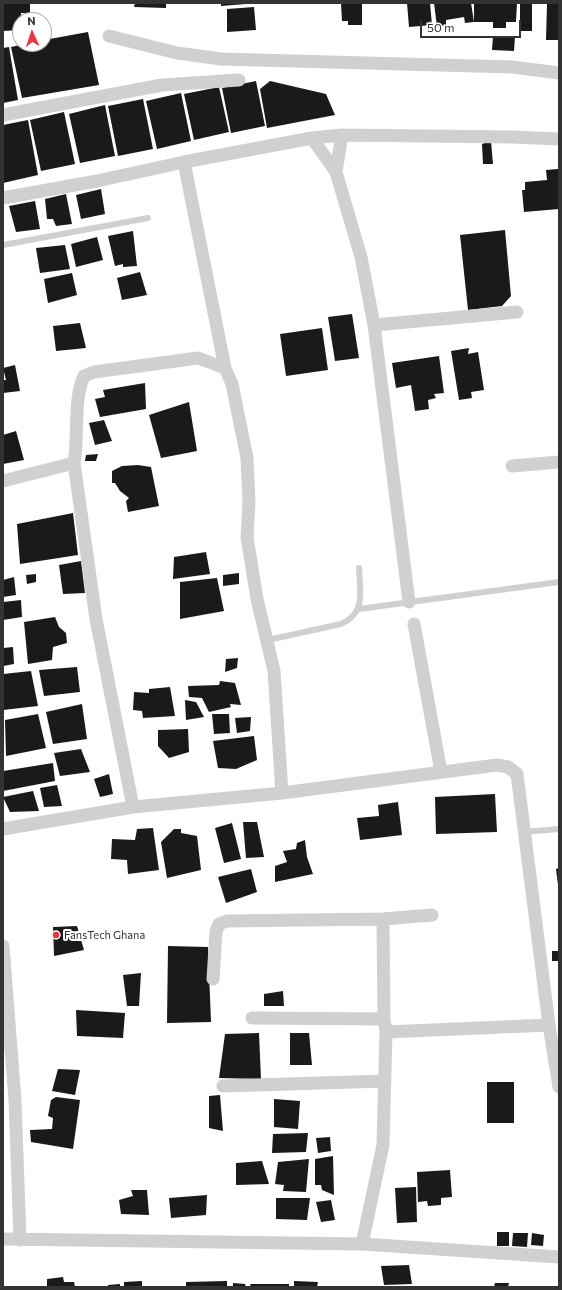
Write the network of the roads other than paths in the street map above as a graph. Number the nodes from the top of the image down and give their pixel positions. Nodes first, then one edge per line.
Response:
1 (109, 36) dead end
2 (559, 73) edge
3 (239, 80) dead end
4 (3, 115) edge
5 (342, 135) junction
6 (312, 138) junction
7 (559, 139) edge
8 (184, 162) junction
9 (336, 172) junction
10 (3, 198) edge
11 (148, 218) dead end
12 (3, 245) edge
13 (517, 312) dead end
14 (374, 325) junction
15 (225, 368) junction
16 (559, 462) edge
17 (74, 463) junction
18 (512, 466) dead end
19 (3, 481) edge
20 (360, 568) dead end
21 (559, 582) edge
22 (409, 602) junction
23 (359, 609) junction
24 (414, 624) dead end
25 (268, 640) junction
26 (441, 772) junction
27 (282, 793) junction
28 (134, 807) junction
29 (3, 829) edge
30 (559, 829) edge
31 (524, 832) junction
32 (432, 915) dead end
33 (383, 919) junction
34 (3, 946) edge
35 (213, 979) dead end
36 (5, 1005) edge
37 (252, 1018) dead end
38 (384, 1019) junction
39 (549, 1025) junction
40 (386, 1032) junction
41 (385, 1081) junction
42 (223, 1086) dead end
43 (559, 1088) edge
44 (3, 1239) edge
45 (20, 1240) junction
46 (362, 1244) junction
47 (559, 1257) edge

1 - 2 street
3 - 4 street
5 - 6 street
5 - 7 street
5 - 9 street
6 - 8 street
6 - 9 street
8 - 10 street
8 - 15 street
9 - 14 street
11 - 12 lane
13 - 14 street
14 - 22 street
15 - 17 street
15 - 25 street
16 - 18 street
17 - 19 street
17 - 28 street
20 - 23 lane
21 - 22 lane
22 - 23 lane
23 - 25 lane
24 - 26 street
25 - 27 street
26 - 27 street
26 - 31 street
27 - 28 street
28 - 29 street
30 - 31 lane
31 - 39 street
32 - 33 street
33 - 35 street
33 - 38 street
34 - 36 street
36 - 45 street
37 - 38 street
38 - 40 street
39 - 40 street
39 - 43 street
40 - 41 street
41 - 42 street
41 - 46 street
44 - 45 street
45 - 46 street
46 - 47 street

